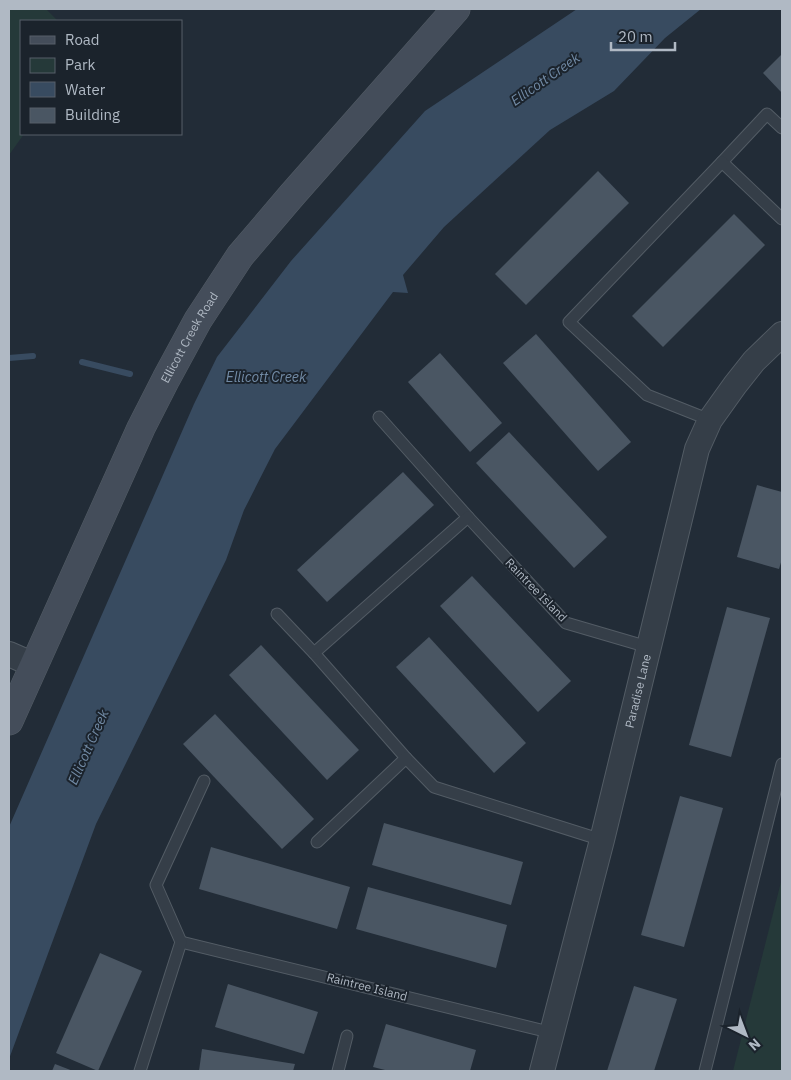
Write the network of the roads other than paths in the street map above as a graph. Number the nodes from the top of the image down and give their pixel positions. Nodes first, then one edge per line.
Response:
1 (456, 9) edge
2 (782, 128) edge
3 (722, 162) junction
4 (782, 219) edge
5 (782, 334) edge
6 (379, 416) dead end
7 (710, 420) junction
8 (468, 517) junction
9 (277, 614) dead end
10 (648, 647) junction
11 (314, 653) junction
12 (9, 654) edge
13 (34, 665) junction
14 (9, 721) edge
15 (406, 758) junction
16 (782, 764) edge
17 (204, 781) dead end
18 (602, 840) junction
19 (317, 842) dead end
20 (181, 942) junction
21 (553, 1033) junction
22 (347, 1036) dead end
23 (140, 1071) edge
24 (338, 1071) edge
25 (542, 1071) edge
26 (705, 1071) edge

1 - 13 street, Ellicott Creek Road
2 - 3 lane
3 - 4 lane
3 - 7 lane
5 - 7 street, Paradise Lane
6 - 8 lane, Raintree Island
7 - 10 street, Paradise Lane
8 - 10 lane, Raintree Island
8 - 11 lane
9 - 11 lane
10 - 18 street, Paradise Lane
11 - 15 lane
12 - 13 street
13 - 14 street, Ellicott Creek Road
15 - 18 lane
15 - 19 lane
16 - 26 lane
17 - 20 lane
18 - 21 street, Paradise Lane
20 - 21 lane, Raintree Island
20 - 23 lane
21 - 25 street, Paradise Lane
22 - 24 lane

